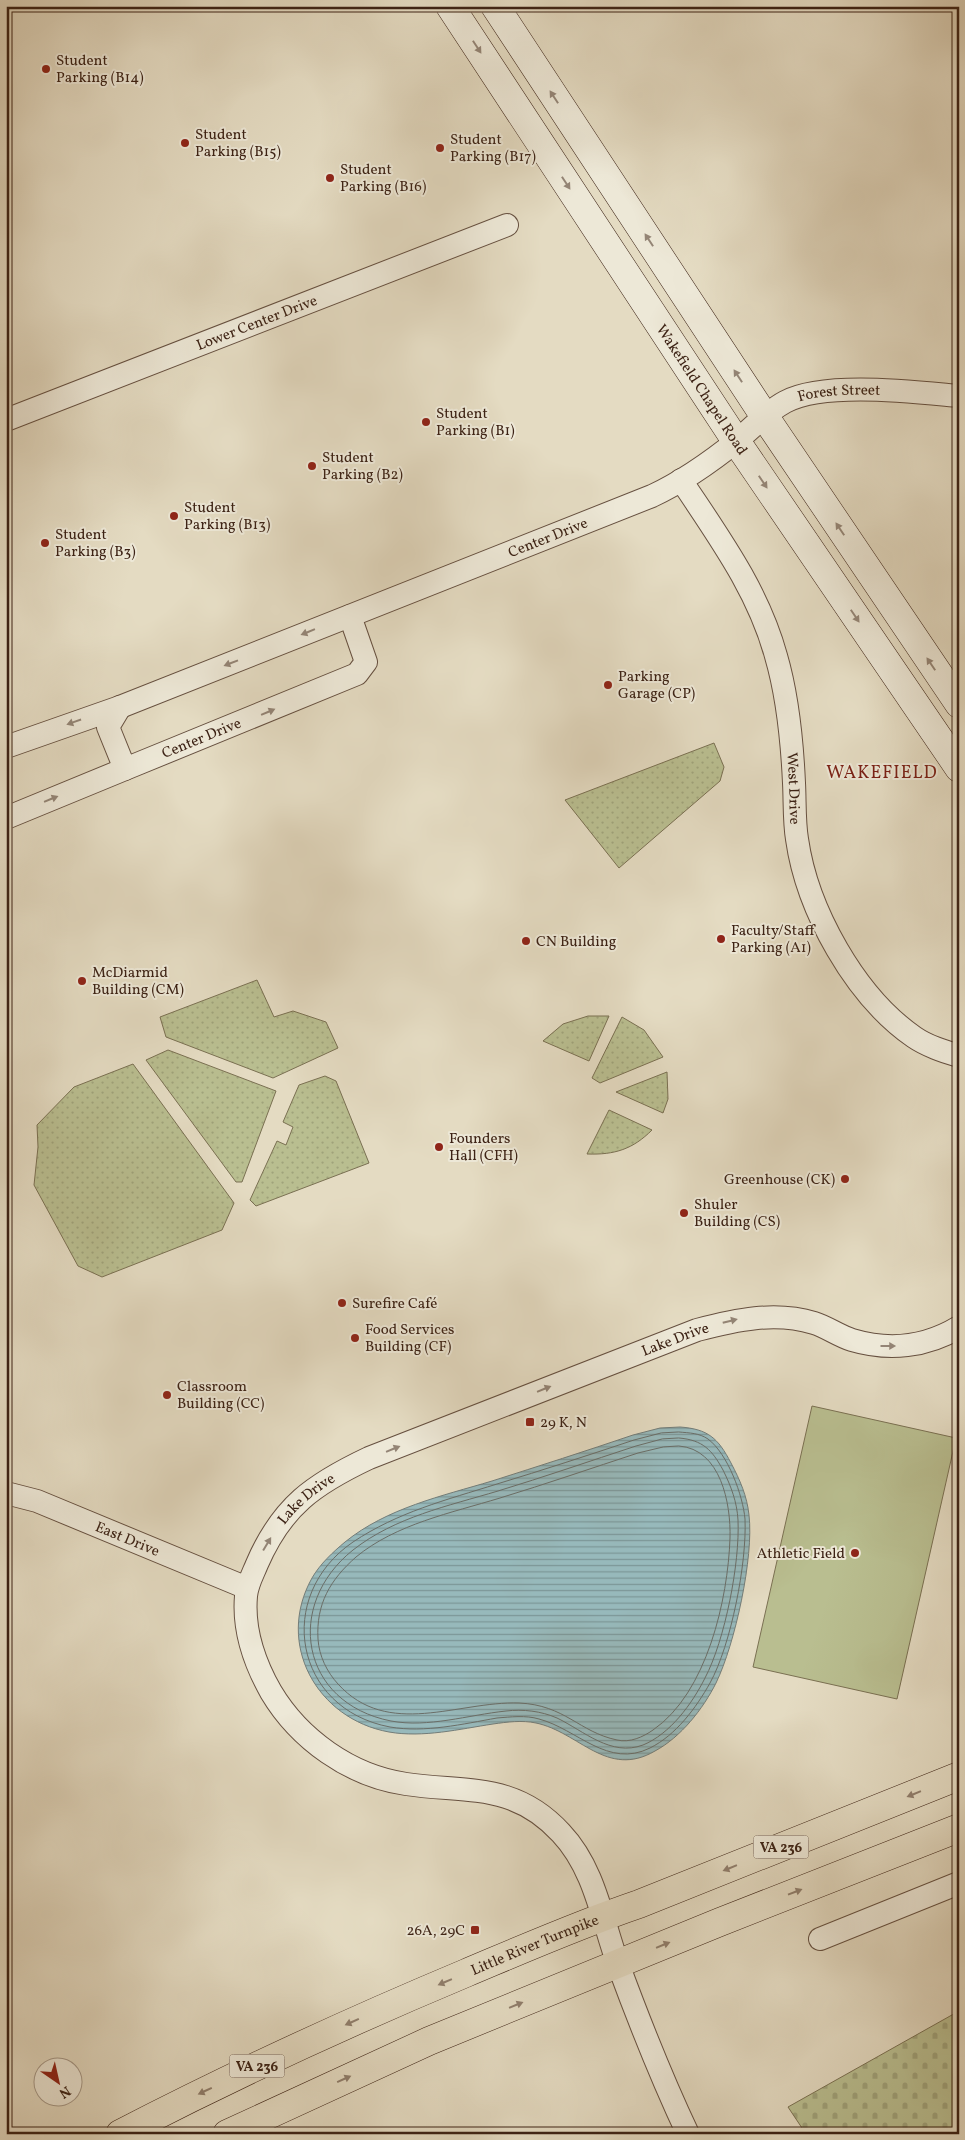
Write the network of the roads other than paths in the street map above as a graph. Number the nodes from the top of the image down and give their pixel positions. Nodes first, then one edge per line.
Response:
1 (450, 6) edge
2 (494, 6) edge
3 (507, 225) dead end
4 (959, 396) edge
5 (764, 417) junction
6 (6, 420) edge
7 (736, 441) junction
8 (681, 480) junction
9 (350, 616) junction
10 (959, 704) edge
11 (120, 706) junction
12 (6, 747) edge
13 (959, 768) edge
14 (125, 769) junction
15 (6, 818) edge
16 (959, 1056) edge
17 (959, 1327) edge
18 (6, 1493) edge
19 (247, 1588) junction
20 (959, 1776) edge
21 (959, 1828) edge
22 (959, 1883) edge
23 (603, 1916) junction
24 (820, 1939) dead end
25 (618, 1964) junction
26 (120, 2134) edge
27 (227, 2134) edge
28 (688, 2134) edge

1 -> 7 main road, Wakefield Chapel Road
5 -> 2 main road
3 - 6 street, Lower Center Drive
4 - 5 street, Forest Street
5 - 7 street, Forest Street
10 -> 5 main road
7 - 8 street, Center Drive
7 -> 13 main road, Wakefield Chapel Road
8 - 9 street, Center Drive
8 - 16 street, West Drive
9 -> 11 street, Center Drive
14 -> 9 street, Center Drive
11 -> 12 street, Center Drive
11 - 14 street
15 -> 14 street, Center Drive
19 -> 17 street, Lake Drive
18 - 19 street, East Drive
19 - 23 street, Lake Drive
20 -> 23 main road, Little River Turnpike / VA 236
25 -> 21 main road
22 - 24 street
23 - 25 street, Lake Drive
23 -> 26 main road, Little River Turnpike / VA 236
27 -> 25 main road
25 - 28 street, Lake Drive

